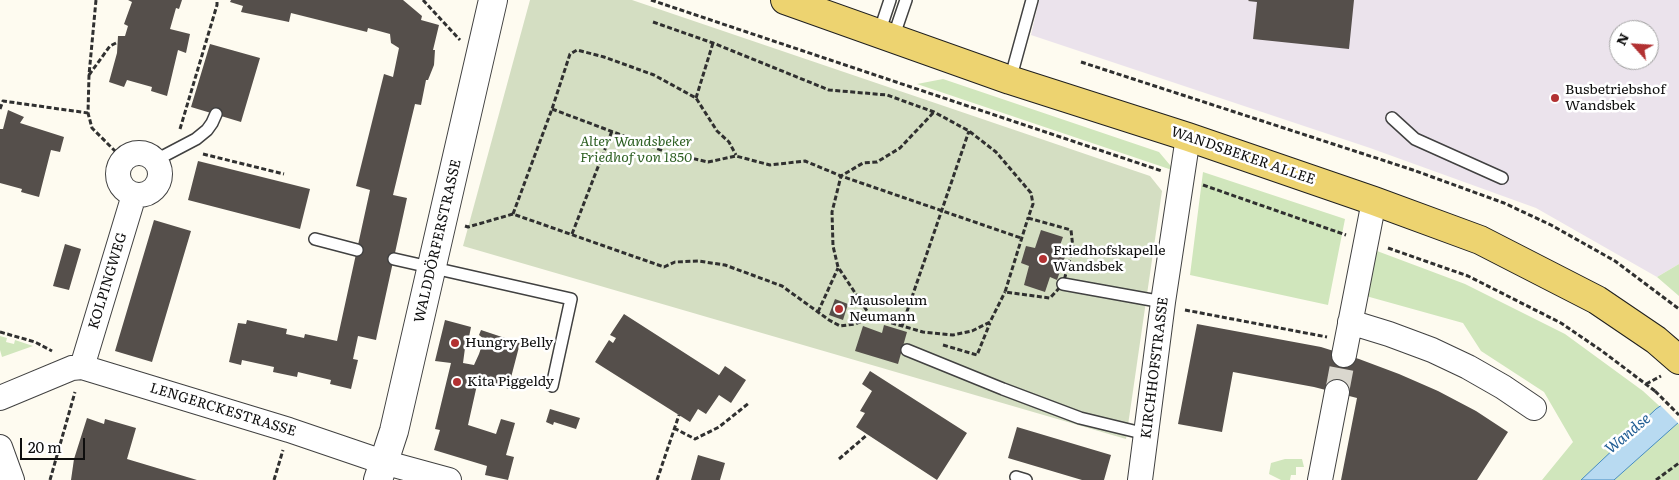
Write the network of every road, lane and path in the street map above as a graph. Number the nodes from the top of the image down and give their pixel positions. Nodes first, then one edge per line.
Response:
1 (96, 0) edge
2 (423, 0) edge
3 (493, 0) edge
4 (650, 0) edge
5 (785, 0) edge
6 (890, 0) edge
7 (906, 0) edge
8 (1032, 0) edge
9 (653, 22) dead end
10 (886, 35) junction
11 (118, 42) dead end
12 (714, 43) junction
13 (479, 60) junction
14 (1081, 62) dead end
15 (89, 75) junction
16 (1010, 80) junction
17 (696, 98) junction
18 (0, 109) edge
19 (552, 109) junction
20 (934, 112) junction
21 (88, 113) junction
22 (216, 114) dead end
23 (1392, 118) dead end
24 (612, 130) junction
25 (968, 131) junction
26 (1188, 137) junction
27 (736, 156) junction
28 (123, 160) junction
29 (156, 160) junction
30 (841, 176) junction
31 (1182, 178) junction
32 (1502, 178) dead end
33 (134, 195) junction
34 (1374, 201) junction
35 (940, 212) junction
36 (512, 214) junction
37 (443, 218) junction
38 (1028, 218) junction
39 (572, 234) junction
40 (1021, 238) junction
41 (314, 239) dead end
42 (1366, 242) junction
43 (357, 250) dead end
44 (394, 259) dead end
45 (838, 267) junction
46 (432, 268) junction
47 (1063, 284) junction
48 (1005, 292) junction
49 (1174, 306) junction
50 (1679, 309) edge
51 (818, 312) junction
52 (872, 316) junction
53 (990, 322) junction
54 (902, 326) junction
55 (0, 332) edge
56 (1347, 339) junction
57 (943, 345) dead end
58 (907, 350) dead end
59 (1679, 360) edge
60 (82, 367) junction
61 (552, 386) dead end
62 (1337, 392) tunnel mouth
63 (0, 398) edge
64 (748, 403) dead end
65 (1534, 408) dead end
66 (679, 415) dead end
67 (1679, 415) edge
68 (674, 428) junction
69 (289, 430) junction
70 (1146, 434) junction
71 (867, 435) dead end
72 (0, 448) edge
73 (839, 459) dead end
74 (1679, 463) edge
75 (380, 471) edge
76 (12, 480) edge
77 (50, 480) edge
78 (274, 480) edge
79 (449, 480) edge
80 (657, 480) edge
81 (1140, 480) edge
82 (1320, 480) edge
83 (1656, 480) edge

1 - 15 path
2 - 13 path
3 - 13 street, WALDDÖRFERSTRASSE
4 - 31 path
5 - 10 main road, WANDSBEKER ALLEE
6 - 10 lane
7 - 10 lane
8 - 16 lane
9 - 12 path
10 - 16 main road, WANDSBEKER ALLEE
11 - 15 path
12 - 17 path
12 - 20 path
13 - 37 street, WALDDÖRFERSTRASSE
14 - 50 path
15 - 21 path
16 - 26 main road, WANDSBEKER ALLEE
17 - 19 path
17 - 27 path
18 - 21 path
19 - 24 path
19 - 36 path
20 - 25 path
20 - 30 path
21 - 28 path
22 - 29 lane
23 - 32 lane
24 - 27 path
24 - 39 path
25 - 35 path
25 - 38 path
26 - 31 street, KIRCHHOFSTRASSE
26 - 34 main road, WANDSBEKER ALLEE
27 - 30 path
28 - 29 street
28 - 33 street
29 - 33 street
30 - 35 path
30 - 45 path
31 - 42 path
31 - 49 street, KIRCHHOFSTRASSE
33 - 60 street, KOLPINGWEG
34 - 42 street
34 - 59 main road, WANDSBEKER ALLEE
35 - 40 path
35 - 54 path
36 - 37 path
36 - 39 path
37 - 46 street, WALDDÖRFERSTRASSE
38 - 40 path
38 - 47 path
39 - 51 path
40 - 48 path
41 - 43 lane
42 - 56 street
42 - 67 path, bridge
44 - 46 lane
45 - 51 path
45 - 52 path
46 - 61 lane
46 - 75 street, WALDDÖRFERSTRASSE
47 - 48 path
47 - 49 lane
48 - 53 path
49 - 56 path
49 - 70 street, KIRCHHOFSTRASSE
51 - 52 path
52 - 54 path
53 - 54 path
53 - 57 path
55 - 60 path
56 - 65 street
58 - 70 lane
60 - 63 street
60 - 69 street, LENGERCKESTRASSE
60 - 77 path
62 - 82 street
64 - 68 path
66 - 68 path
68 - 80 path
69 - 75 street, LENGERCKESTRASSE
69 - 78 path
70 - 81 street, KIRCHHOFSTRASSE
71 - 73 path
72 - 76 street
74 - 83 path
75 - 79 street, LENGERCKESTRASSE

